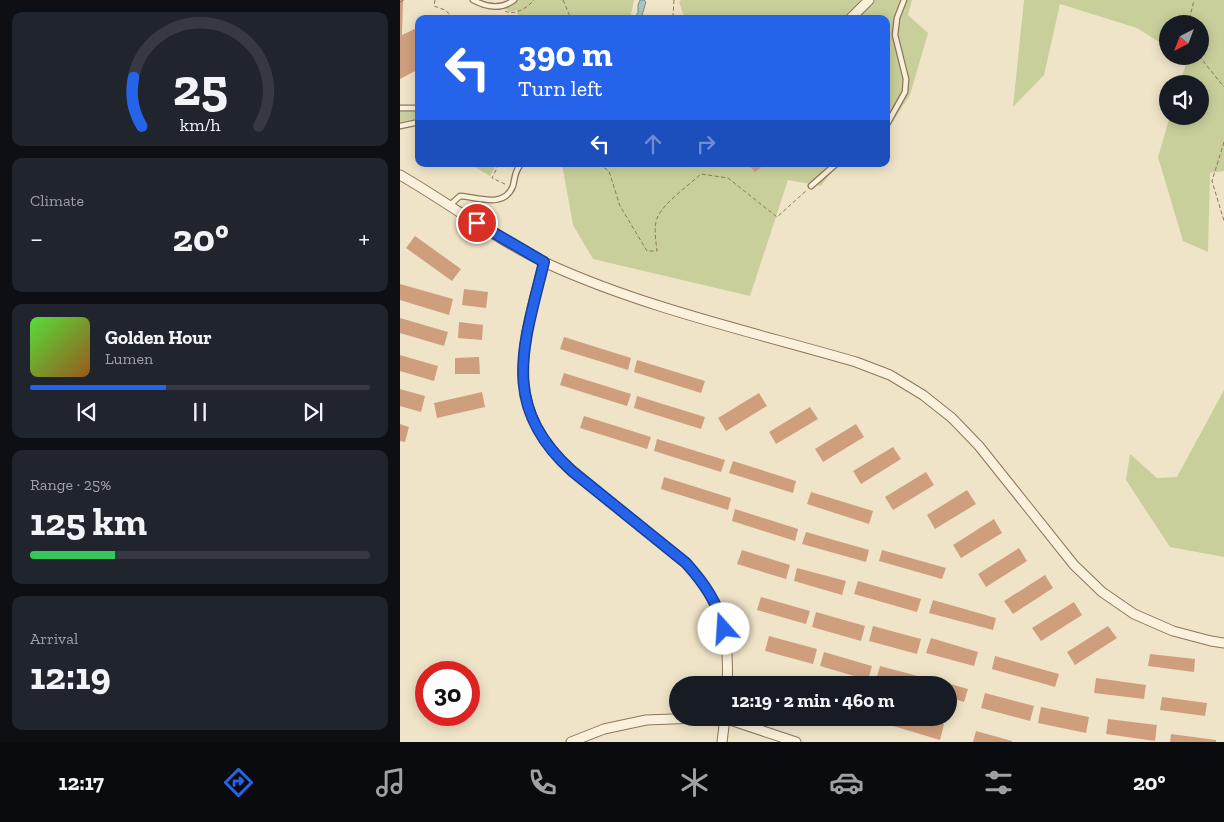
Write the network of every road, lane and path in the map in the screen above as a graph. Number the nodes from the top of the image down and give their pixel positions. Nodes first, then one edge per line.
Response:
1 (404, 0) edge
2 (435, 0) edge
3 (473, 0) edge
4 (514, 0) edge
5 (534, 0) edge
6 (563, 0) edge
7 (674, 0) edge
8 (868, 0) edge
9 (904, 0) edge
10 (1194, 0) edge
11 (400, 2) edge
12 (502, 6) junction
13 (451, 15) edge
14 (569, 15) edge
15 (673, 15) edge
16 (854, 15) edge
17 (1190, 15) edge
18 (1206, 65) edge
19 (1224, 87) edge
20 (400, 108) edge
21 (415, 108) edge
22 (890, 119) edge
23 (415, 123) edge
24 (400, 126) edge
25 (1224, 142) edge
26 (498, 167) edge
27 (518, 167) edge
28 (603, 167) edge
29 (833, 167) edge
30 (400, 175) edge
31 (811, 186) joint
32 (512, 188) junction
33 (450, 205) junction
34 (1224, 221) edge
35 (544, 262) junction
36 (1224, 643) edge
37 (727, 676) edge
38 (669, 719) edge
39 (723, 726) edge
40 (748, 726) edge
41 (571, 742) edge
42 (722, 742) edge
43 (796, 742) edge

1 - 11 path
2 - 13 path
3 - 12 lane
4 - 12 lane
5 - 12 path
6 - 14 path
7 - 15 path
8 - 16 street
9 - 22 lane
10 - 17 path
18 - 19 path
20 - 21 lane
23 - 24 lane
25 - 34 path
26 - 32 path
27 - 32 lane
28 - 31 path
29 - 31 lane
30 - 33 street
32 - 33 lane
33 - 35 street
35 - 36 street
35 - 37 street
38 - 41 street
39 - 42 street
40 - 43 street

